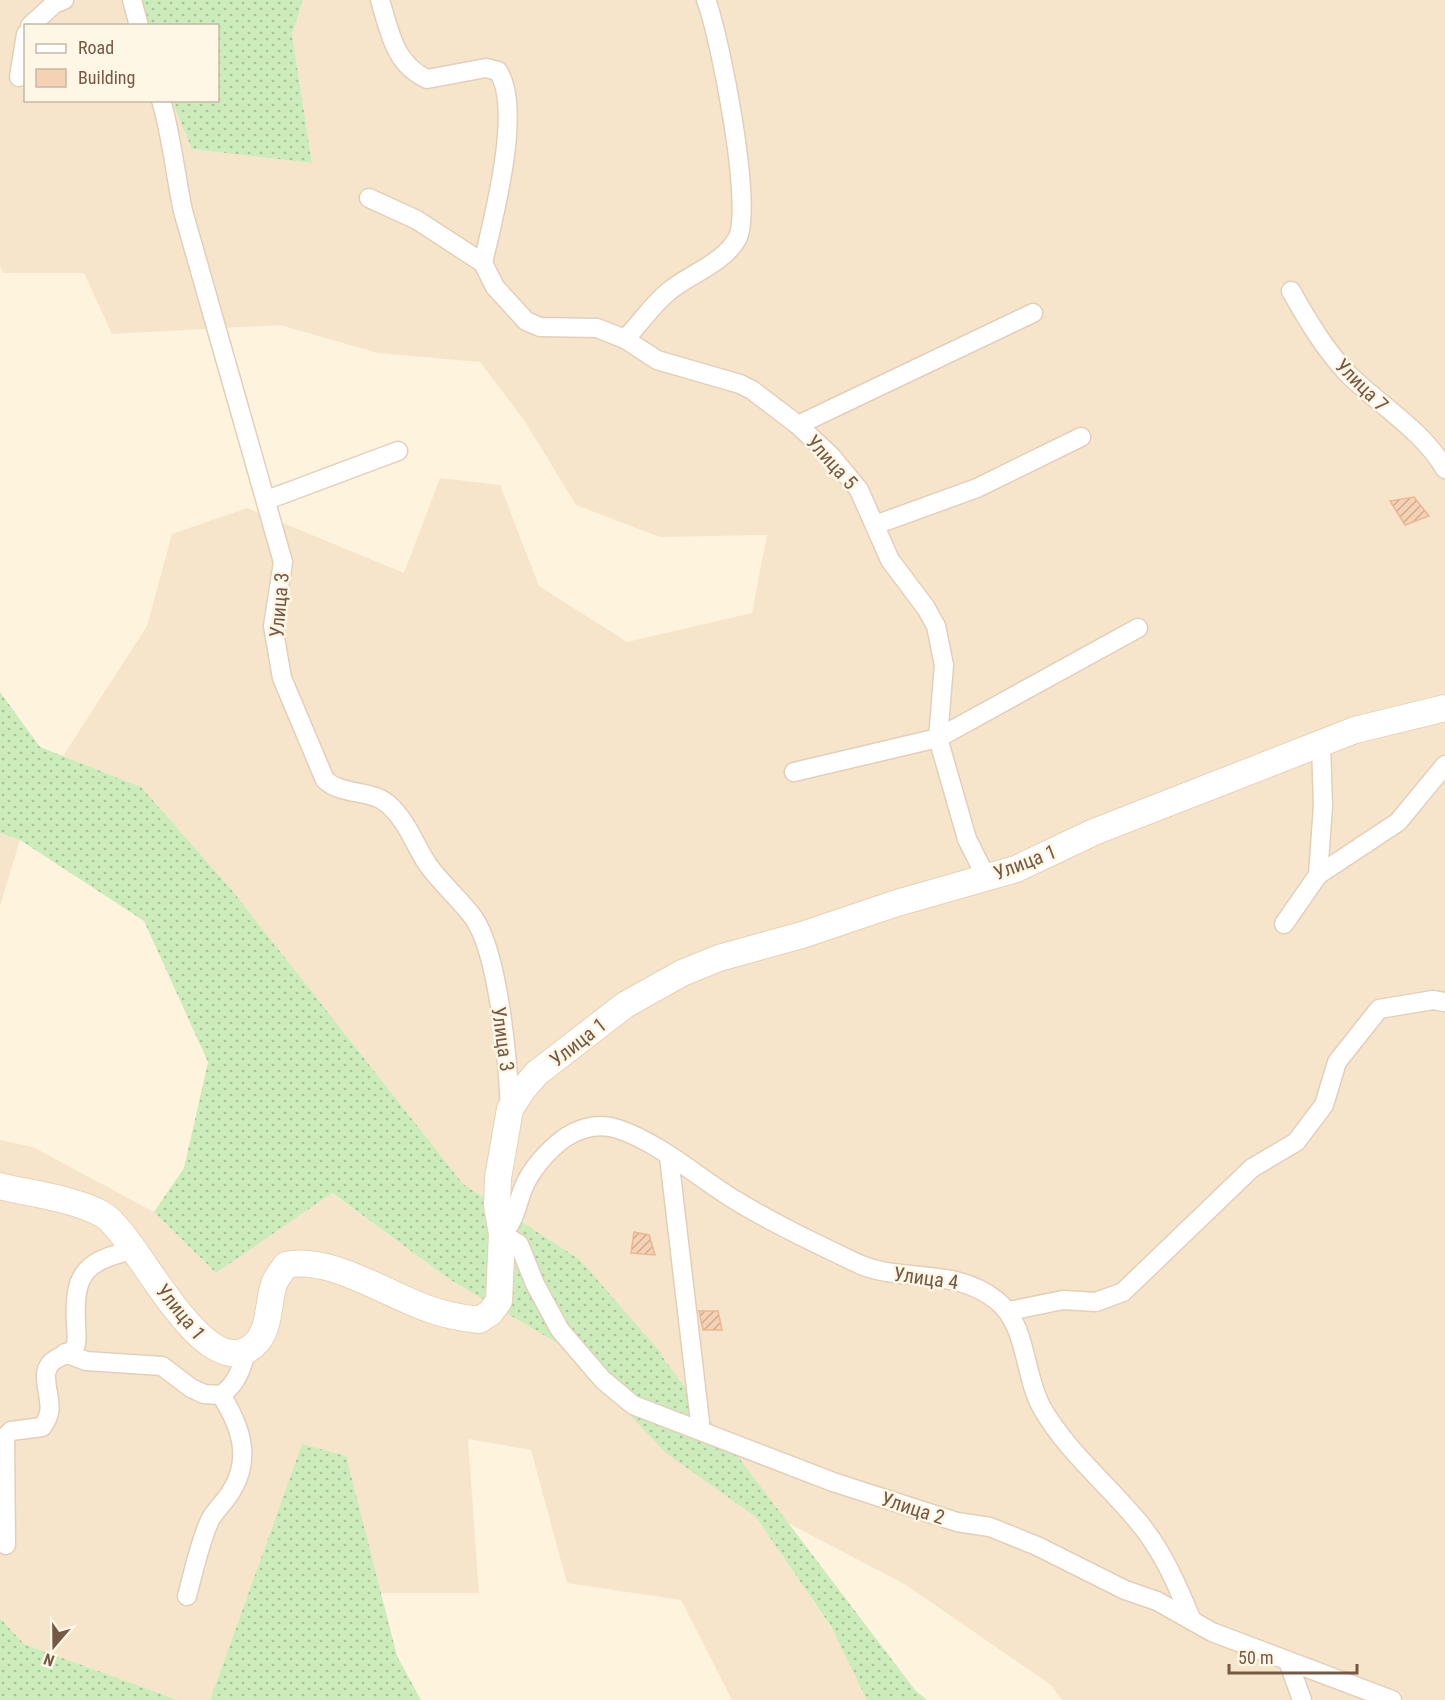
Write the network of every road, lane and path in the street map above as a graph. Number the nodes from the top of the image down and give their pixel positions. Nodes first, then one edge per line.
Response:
1 (64, 0) edge
2 (132, 0) edge
3 (380, 0) edge
4 (706, 0) edge
5 (32, 24) edge
6 (138, 24) edge
7 (24, 46) edge
8 (19, 77) dead end
9 (162, 102) edge
10 (369, 198) dead end
11 (483, 263) junction
12 (1291, 291) dead end
13 (1033, 313) dead end
14 (625, 339) junction
15 (798, 424) junction
16 (1081, 438) dead end
17 (398, 451) dead end
18 (1445, 469) edge
19 (267, 500) junction
20 (875, 525) junction
21 (1138, 628) dead end
22 (1445, 708) edge
23 (938, 738) junction
24 (1321, 744) junction
25 (1445, 765) edge
26 (794, 772) dead end
27 (1318, 875) junction
28 (986, 877) junction
29 (1284, 924) dead end
30 (1445, 1002) edge
31 (510, 1109) junction
32 (669, 1157) junction
33 (0, 1186) edge
34 (502, 1234) junction
35 (136, 1249) junction
36 (1009, 1311) junction
37 (247, 1350) junction
38 (65, 1353) junction
39 (221, 1395) junction
40 (700, 1422) dead end
41 (6, 1545) dead end
42 (187, 1596) dead end
43 (1191, 1618) junction
44 (1288, 1661) junction
45 (1302, 1700) edge
46 (1392, 1700) edge

1 - 5 street
2 - 6 street
3 - 11 street
4 - 14 street
7 - 8 street
9 - 19 street, Улица 3
10 - 11 street
11 - 14 street, Улица 5
12 - 18 street, Улица 7
13 - 15 street
14 - 15 street, Улица 5
15 - 20 street, Улица 5
16 - 20 street
17 - 19 street
19 - 31 street, Улица 3
20 - 23 street, Улица 5
21 - 23 street
22 - 24 main road, Улица 1
23 - 26 street
23 - 28 street, Улица 5
24 - 27 street
24 - 28 main road, Улица 1
25 - 27 street
27 - 29 street
28 - 31 main road, Улица 1
30 - 36 street
31 - 34 main road, Улица 1
32 - 34 street, Улица 4
32 - 36 street, Улица 4
32 - 40 street
33 - 35 main road, Улица 1
34 - 37 main road, Улица 1
34 - 43 street, Улица 2
35 - 37 main road, Улица 1
35 - 38 street
36 - 43 street
37 - 39 street
38 - 39 street
38 - 41 street
39 - 42 street
43 - 44 street, Улица 2
44 - 45 street
44 - 46 street, Улица 2

